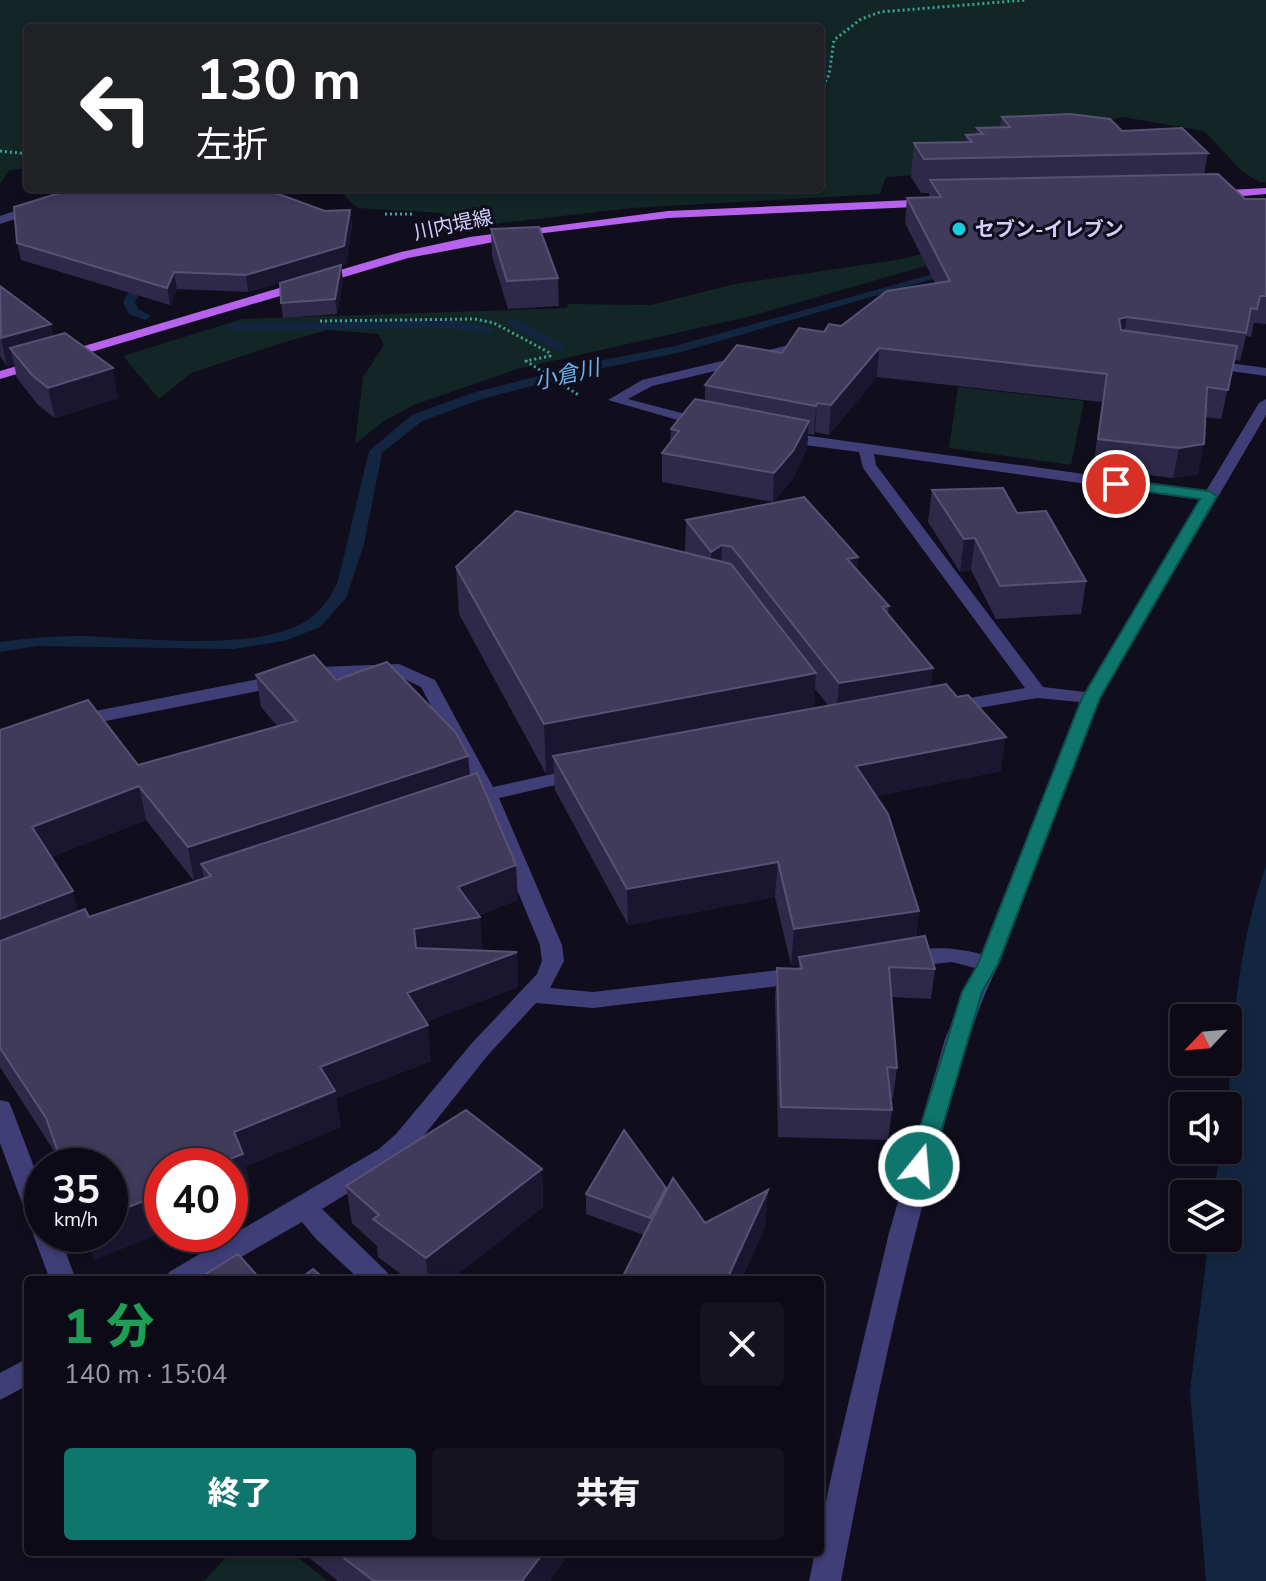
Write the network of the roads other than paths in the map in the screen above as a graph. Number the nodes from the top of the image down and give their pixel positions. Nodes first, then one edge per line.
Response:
1 (1266, 191) edge
2 (1193, 195) edge
3 (943, 202) edge
4 (46, 205) edge
5 (0, 220) edge
6 (827, 340) edge
7 (1194, 362) edge
8 (1266, 372) edge
9 (0, 375) edge
10 (1266, 403) edge
11 (725, 428) edge
12 (767, 435) edge
13 (866, 451) junction
14 (1209, 496) junction
15 (1037, 692) junction
16 (1091, 698) junction
17 (936, 709) edge
18 (53, 727) edge
19 (599, 771) edge
20 (487, 794) junction
21 (460, 802) edge
22 (884, 962) edge
23 (988, 964) junction
24 (823, 972) edge
25 (533, 995) junction
26 (0, 1109) edge
27 (24, 1174) edge
28 (305, 1207) junction
29 (53, 1252) edge
30 (62, 1276) edge
31 (185, 1276) edge
32 (374, 1276) edge
33 (24, 1373) edge
34 (0, 1388) edge
35 (825, 1581) edge

1 - 2 main road
3 - 9 main road, 川内堤線
4 - 5 street
6 - 11 street
7 - 8 street
10 - 14 street
12 - 13 street
13 - 14 street
13 - 15 street
14 - 16 street
15 - 16 street
15 - 17 street
16 - 23 street
18 - 20 street
19 - 20 street
20 - 21 street
20 - 25 street
22 - 23 street
23 - 35 street
24 - 25 street
25 - 28 street
26 - 27 street
28 - 31 street
28 - 32 street
29 - 30 street
33 - 34 street

